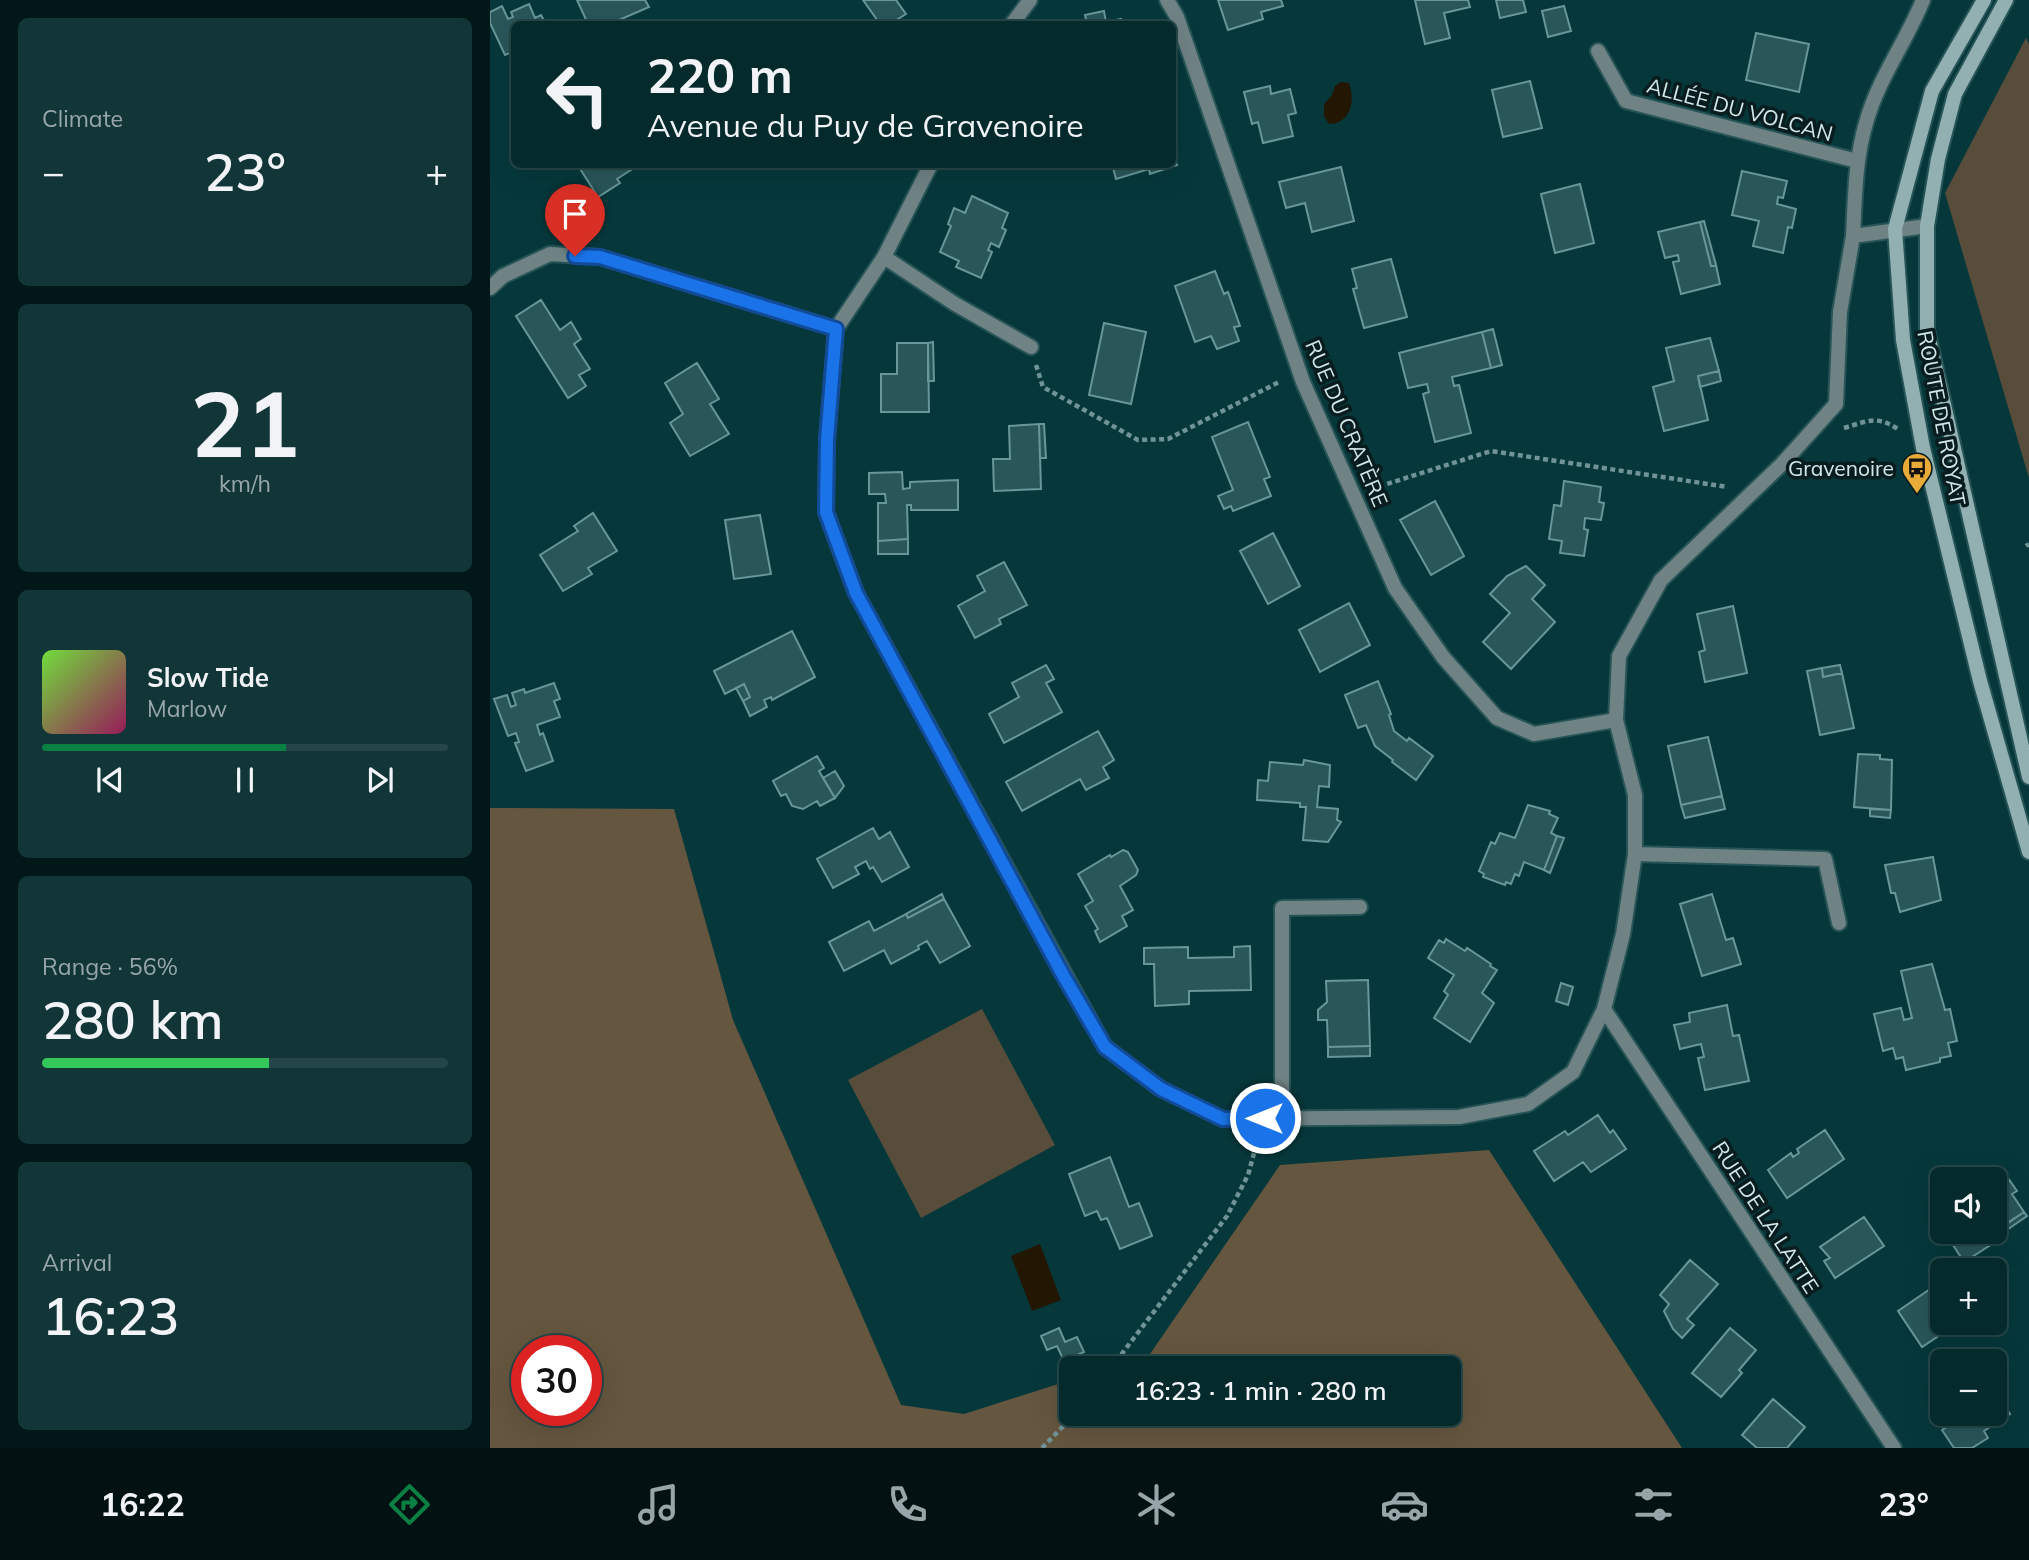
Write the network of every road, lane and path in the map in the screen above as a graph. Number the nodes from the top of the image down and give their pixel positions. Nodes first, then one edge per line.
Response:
1 (1030, 0) edge
2 (1167, 0) edge
3 (1923, 0) edge
4 (1984, 0) edge
5 (2006, 0) edge
6 (1014, 21) edge
7 (1598, 51) dead end
8 (1857, 162) junction
9 (929, 168) edge
10 (1927, 226) junction
11 (1895, 229) junction
12 (1853, 236) junction
13 (884, 257) junction
14 (490, 289) edge
15 (836, 329) junction
16 (1031, 347) joint
17 (1300, 371) junction
18 (1843, 429) dead end
19 (1898, 429) dead end
20 (1754, 491) junction
21 (1353, 494) junction
22 (1616, 720) junction
23 (2029, 777) edge
24 (2029, 852) edge
25 (1636, 854) junction
26 (1360, 907) dead end
27 (1839, 923) dead end
28 (1604, 1009) junction
29 (1265, 1118) junction
30 (1282, 1118) junction
31 (1120, 1356) edge
32 (1063, 1426) edge
33 (1042, 1448) edge
34 (1894, 1448) edge

1 - 6 street
2 - 17 street, RUE DU CRATÈRE
3 - 8 street
4 - 11 main road, ROUTE DE ROYAT
5 - 10 main road, ROUTE DE ROYAT
7 - 8 street, ALLÉE DU VOLCAN
8 - 12 street
9 - 13 street
10 - 11 street
10 - 23 main road, ROUTE DE ROYAT
11 - 12 street
11 - 24 main road, ROUTE DE ROYAT
12 - 20 street
13 - 15 street
13 - 16 street
14 - 15 street
15 - 29 street
16 - 17 path
17 - 21 street, RUE DU CRATÈRE
18 - 19 path
20 - 21 path
20 - 22 street
21 - 22 street, RUE DU CRATÈRE
22 - 25 street
25 - 27 street
25 - 28 street
26 - 30 street
28 - 30 street
28 - 34 street, RUE DE LA LATTE
29 - 30 street
29 - 31 path
32 - 33 path

